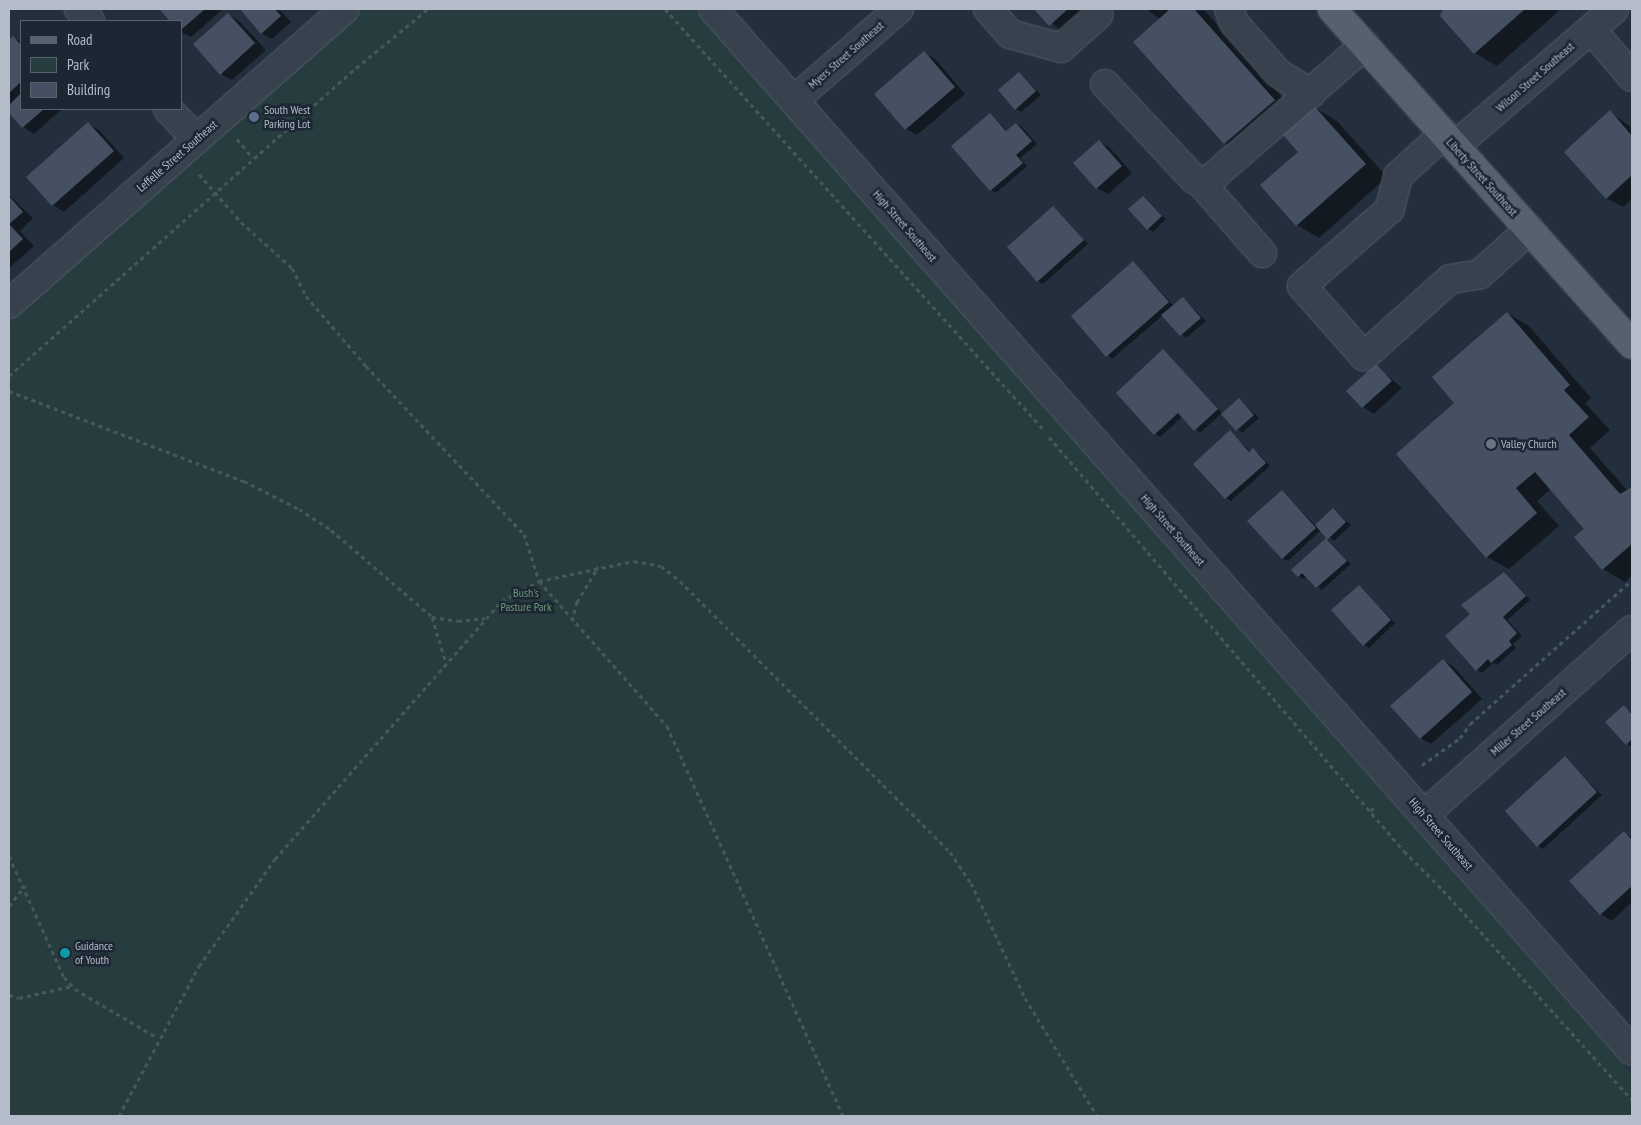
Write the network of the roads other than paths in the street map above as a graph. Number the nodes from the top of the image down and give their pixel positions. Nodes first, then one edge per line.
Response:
1 (79, 9) edge
2 (345, 9) edge
3 (713, 9) edge
4 (899, 9) edge
5 (988, 9) edge
6 (1229, 9) edge
7 (1332, 9) edge
8 (1614, 9) edge
9 (1098, 15) dead end
10 (89, 20) edge
11 (1591, 29) junction
12 (1365, 45) junction
13 (1632, 77) edge
14 (1106, 84) dead end
15 (1311, 94) junction
16 (794, 100) junction
17 (169, 110) edge
18 (1450, 140) junction
19 (188, 146) junction
20 (1201, 183) junction
21 (1530, 229) junction
22 (1262, 253) dead end
23 (9, 304) edge
24 (1632, 344) edge
25 (1627, 644) edge
26 (1424, 815) junction
27 (1632, 1051) edge

1 - 10 street
2 - 19 street, Leffelle Street Southeast
3 - 16 street, High Street Southeast
4 - 16 street, Myers Street Southeast
5 - 9 street
6 - 15 street
7 - 12 main road, Liberty Street Southeast
8 - 11 street, Wilson Street Southeast
11 - 13 street
11 - 18 street, Wilson Street Southeast
12 - 15 street
12 - 18 main road, Liberty Street Southeast
14 - 20 street
15 - 20 street
16 - 26 street, High Street Southeast
17 - 19 street
18 - 21 main road, Liberty Street Southeast
18 - 21 street, Wilson Street Southeast
19 - 23 street, Leffelle Street Southeast
20 - 22 street
21 - 24 main road, Liberty Street Southeast
25 - 26 street, Miller Street Southeast
26 - 27 street, High Street Southeast

